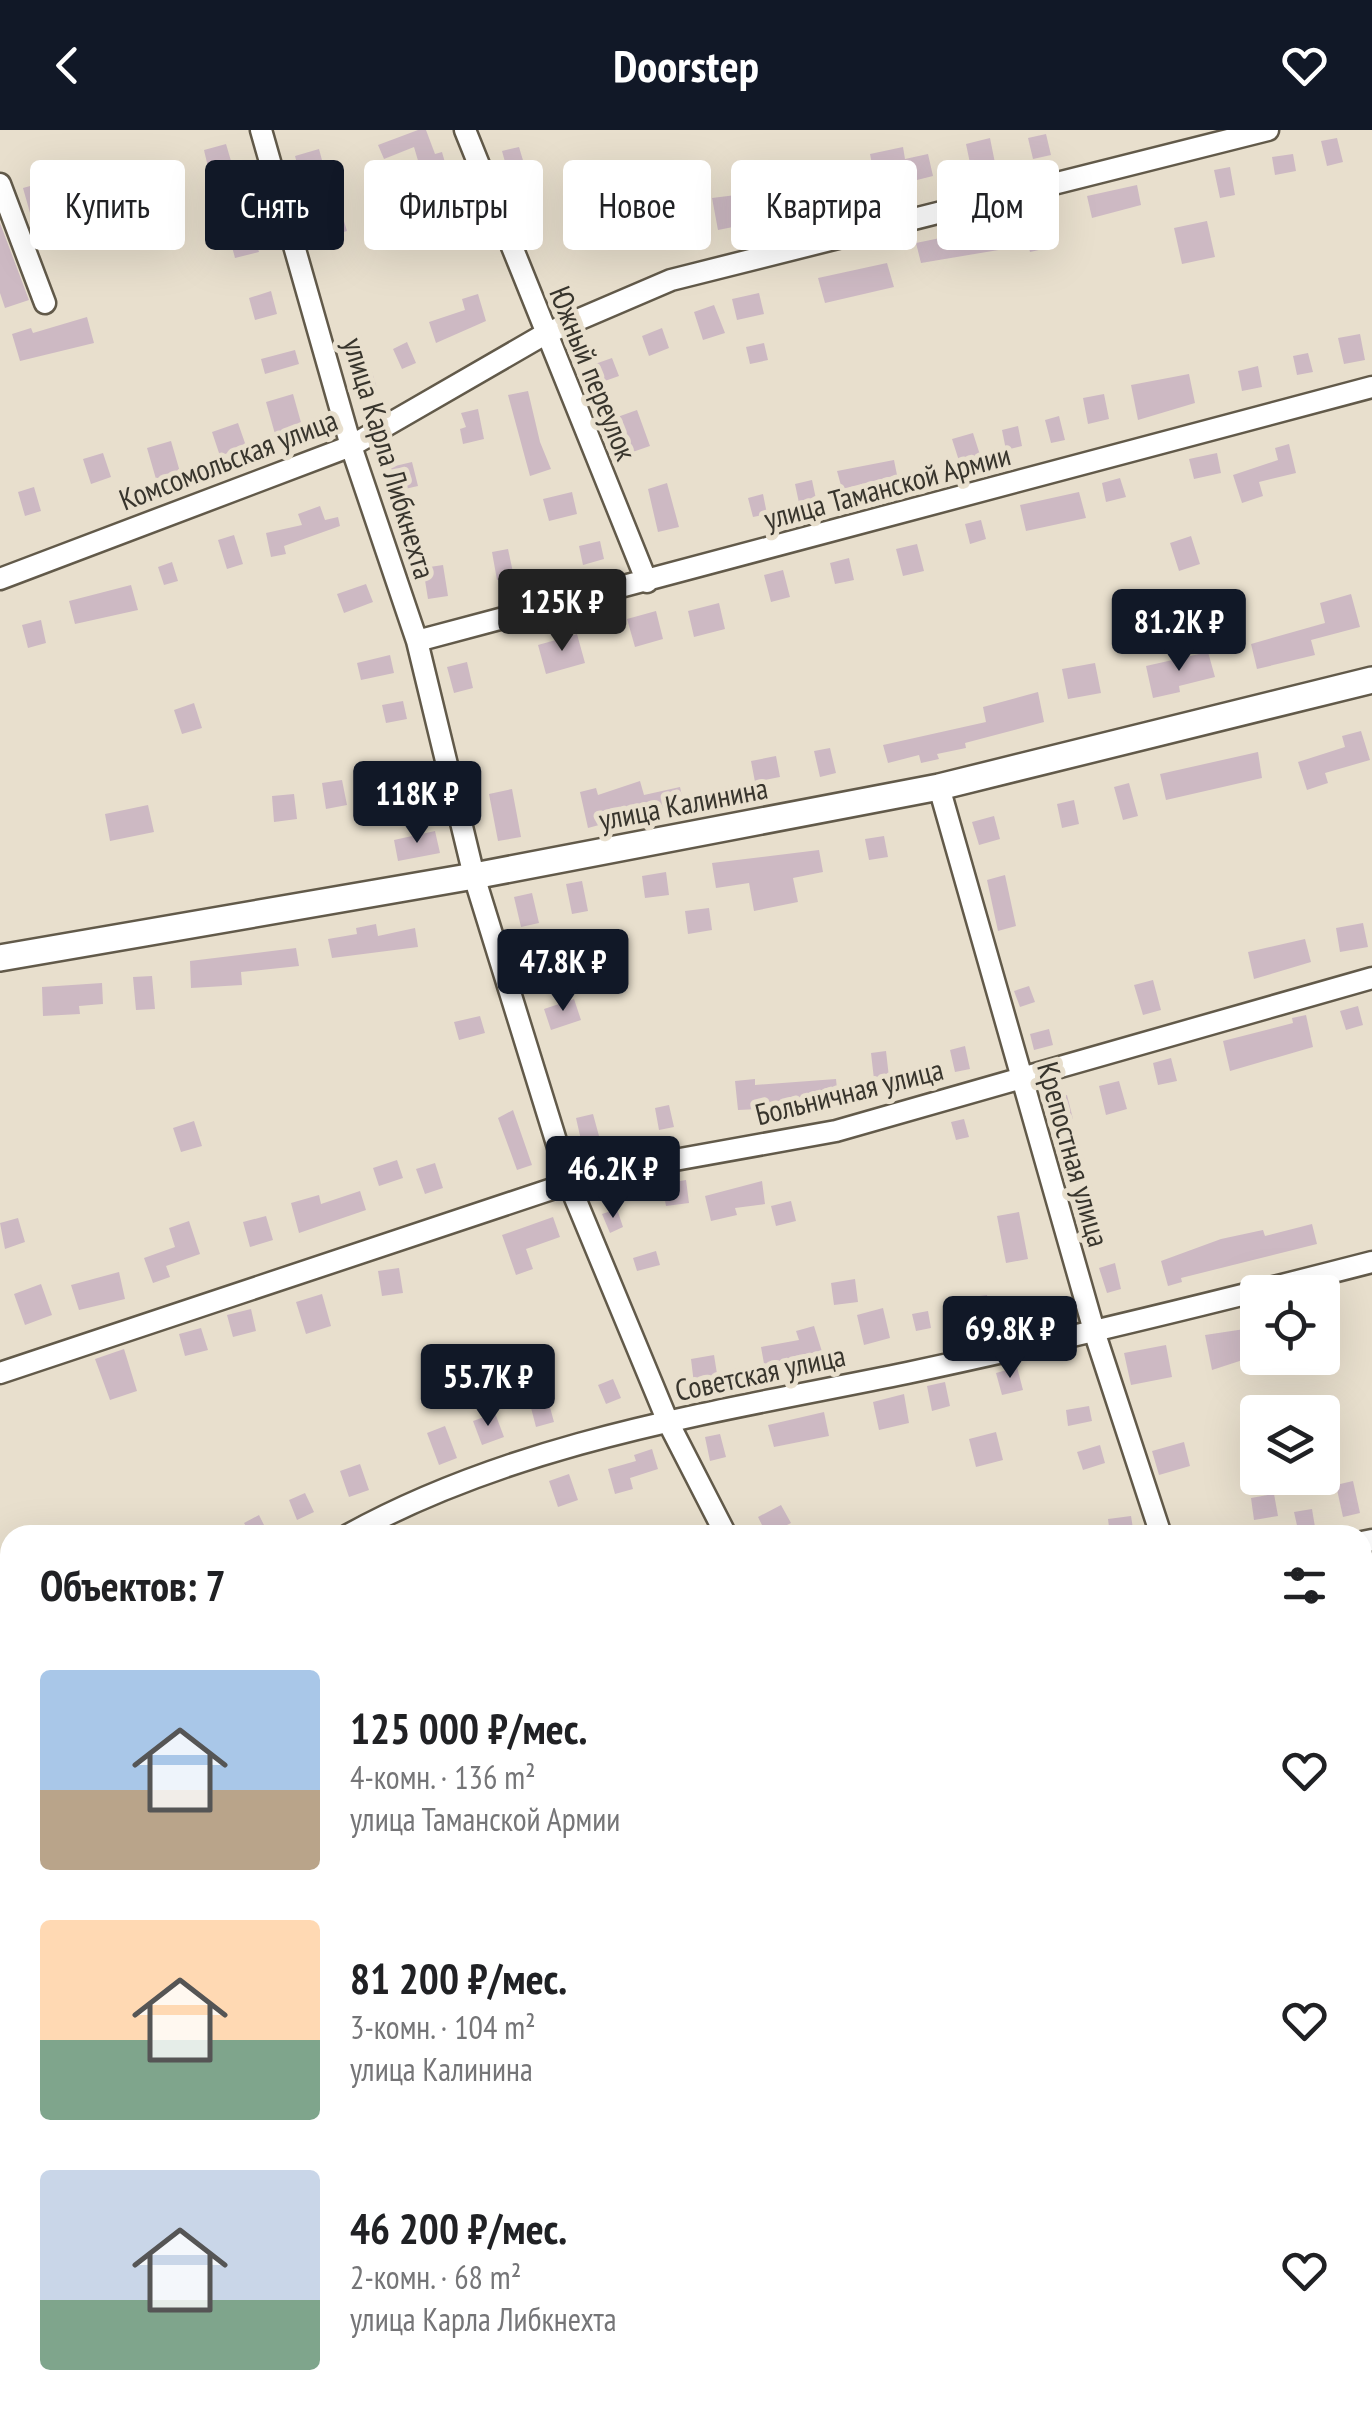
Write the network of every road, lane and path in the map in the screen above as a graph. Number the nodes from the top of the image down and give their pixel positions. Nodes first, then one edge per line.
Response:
1 (261, 130) edge
2 (465, 130) edge
3 (1268, 130) edge
4 (0, 184) edge
5 (45, 304) dead end
6 (545, 334) junction
7 (1372, 386) edge
8 (352, 446) junction
9 (0, 579) edge
10 (647, 582) junction
11 (416, 641) junction
12 (1372, 680) edge
13 (939, 788) junction
14 (474, 876) junction
15 (0, 958) edge
16 (1372, 978) edge
17 (1020, 1078) junction
18 (570, 1186) junction
19 (1372, 1262) edge
20 (1095, 1334) junction
21 (0, 1373) edge
22 (668, 1422) junction
23 (366, 1525) edge
24 (721, 1525) edge
25 (1158, 1525) edge

1 - 8 street, улица Карла Либкнехта
2 - 6 street, Южный переулок
3 - 6 street, Комсомольская улица
4 - 5 street
6 - 8 street, Комсомольская улица
6 - 10 street, Южный переулок
7 - 10 street, улица Таманской Армии
8 - 9 street, Комсомольская улица
8 - 11 street, улица Карла Либкнехта
10 - 11 street, улица Таманской Армии
11 - 14 street, улица Карла Либкнехта
12 - 13 street, улица Калинина
13 - 14 street, улица Калинина
13 - 17 street, Крепостная улица
14 - 15 street, улица Калинина
14 - 18 street, улица Карла Либкнехта
16 - 17 street, Больничная улица
17 - 18 street, Больничная улица
17 - 20 street, Крепостная улица
18 - 21 street, Больничная улица
18 - 22 street, улица Карла Либкнехта
19 - 20 street, Советская улица
20 - 22 street, Советская улица
20 - 25 street, Крепостная улица
22 - 23 street, Советская улица
22 - 24 street, улица Карла Либкнехта

